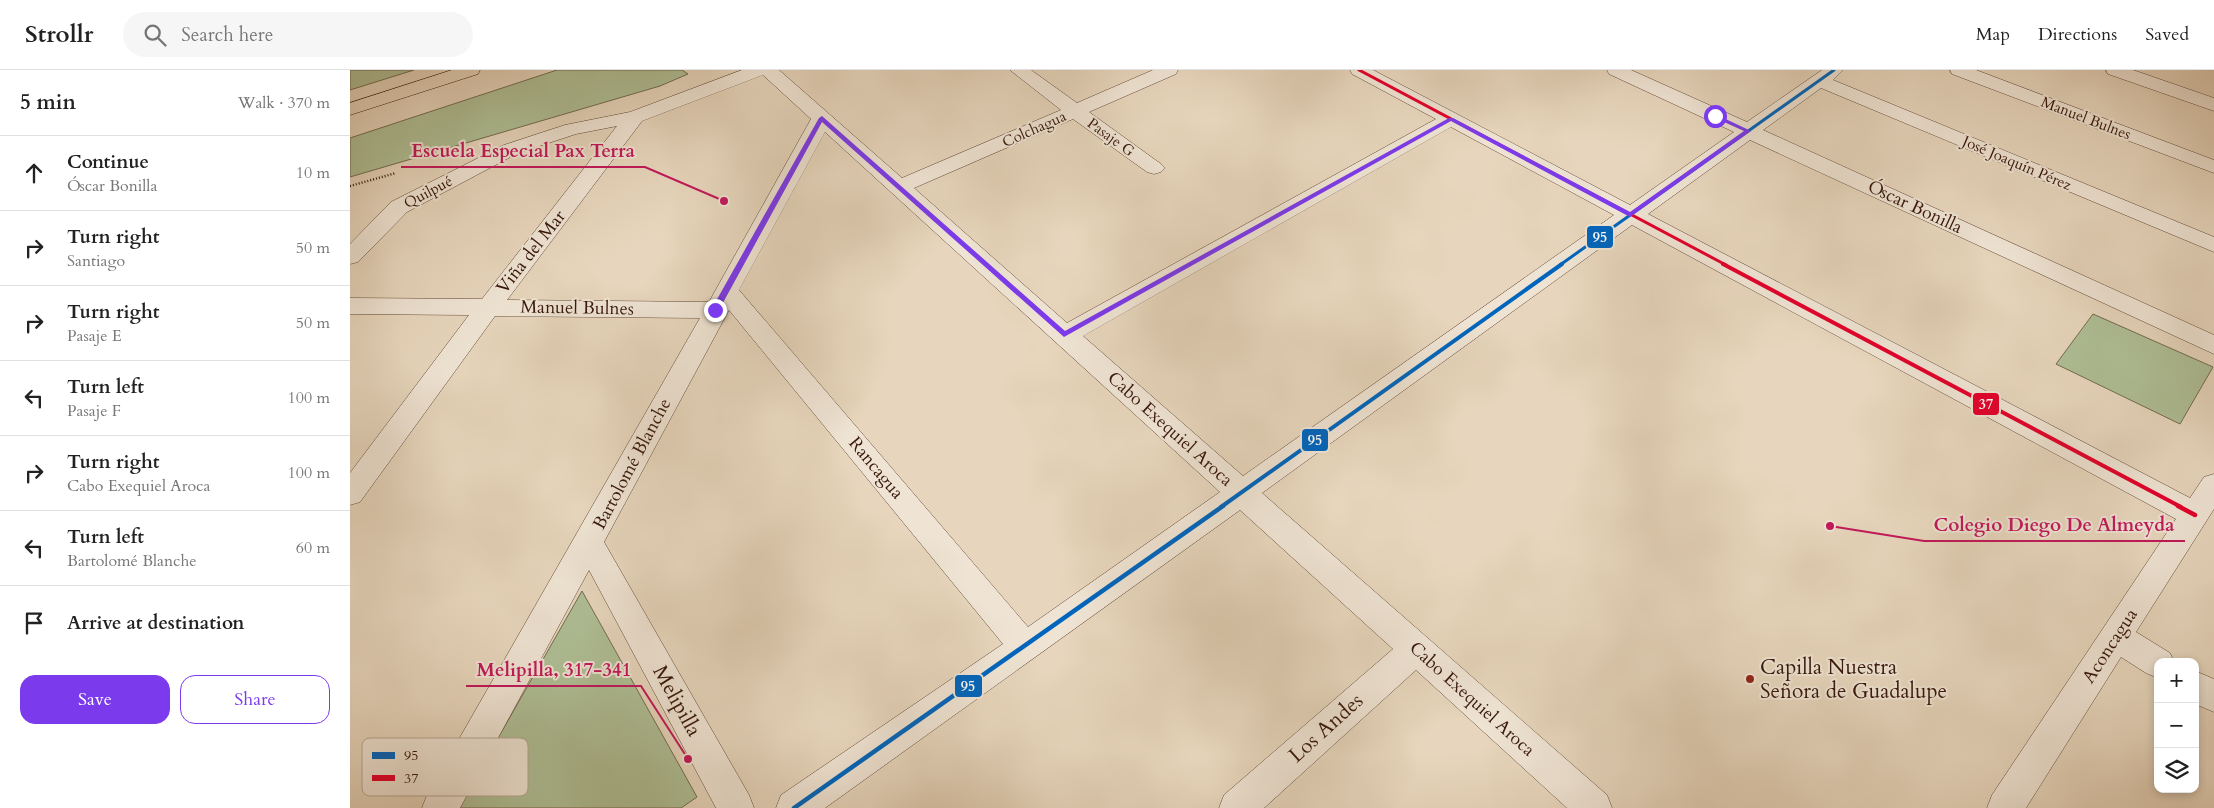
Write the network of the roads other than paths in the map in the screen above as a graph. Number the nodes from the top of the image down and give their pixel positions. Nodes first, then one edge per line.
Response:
1 (471, 70) edge
2 (758, 70) edge
3 (768, 70) edge
4 (1019, 70) edge
5 (1168, 70) edge
6 (1359, 70) edge
7 (1616, 70) edge
8 (1959, 70) edge
9 (2115, 70) edge
10 (1827, 75) edge
11 (2214, 105) edge
12 (350, 109) edge
13 (1075, 111) junction
14 (635, 117) junction
15 (822, 118) junction
16 (1451, 119) junction
17 (1748, 131) junction
18 (2214, 167) edge
19 (1154, 168) dead end
20 (899, 187) junction
21 (1630, 215) junction
22 (2214, 245) edge
23 (350, 257) edge
24 (720, 300) junction
25 (350, 306) edge
26 (488, 308) junction
27 (1064, 335) junction
28 (2214, 345) edge
29 (1241, 492) junction
30 (350, 494) edge
31 (2206, 503) edge
32 (589, 542) junction
33 (2116, 637) junction
34 (1025, 646) junction
35 (1416, 649) junction
36 (2154, 661) edge
37 (2199, 688) edge
38 (2214, 697) edge
39 (479, 738) edge
40 (447, 796) edge
41 (806, 804) edge
42 (440, 808) edge
43 (736, 808) edge
44 (1237, 808) edge
45 (1594, 808) edge
46 (2005, 808) edge

1 - 12 main road
2 - 14 street
3 - 15 street, Cabo Exequiel Aroca
4 - 13 street, Pasaje G
5 - 13 street, Colchagua
6 - 16 street
7 - 17 street, Óscar Bonilla
8 - 18 street, Manuel Bulnes
9 - 11 street
10 - 17 street
10 - 22 street, José Joaquín Pérez
13 - 19 street, Pasaje G
13 - 20 street, Colchagua
14 - 23 street, Quilpué
14 - 26 street, Viña del Mar
15 - 20 street, Cabo Exequiel Aroca
15 - 24 street, Bartolomé Blanche
16 - 21 street
16 - 27 street
17 - 21 street
17 - 28 street, Óscar Bonilla
20 - 27 street, Cabo Exequiel Aroca
21 - 29 street
21 - 31 street
24 - 26 street, Manuel Bulnes
24 - 32 street, Bartolomé Blanche
24 - 34 street, Rancagua
25 - 26 street, Manuel Bulnes
26 - 30 street, Viña del Mar
27 - 29 street, Cabo Exequiel Aroca
29 - 34 street
29 - 35 street, Cabo Exequiel Aroca
31 - 33 street, Aconcagua
32 - 39 street, Bartolomé Blanche
32 - 43 street, Melipilla
33 - 36 street
33 - 46 street, Aconcagua
34 - 41 street
35 - 44 street, Los Andes
35 - 45 street, Cabo Exequiel Aroca
37 - 38 street
40 - 42 street, Bartolomé Blanche

